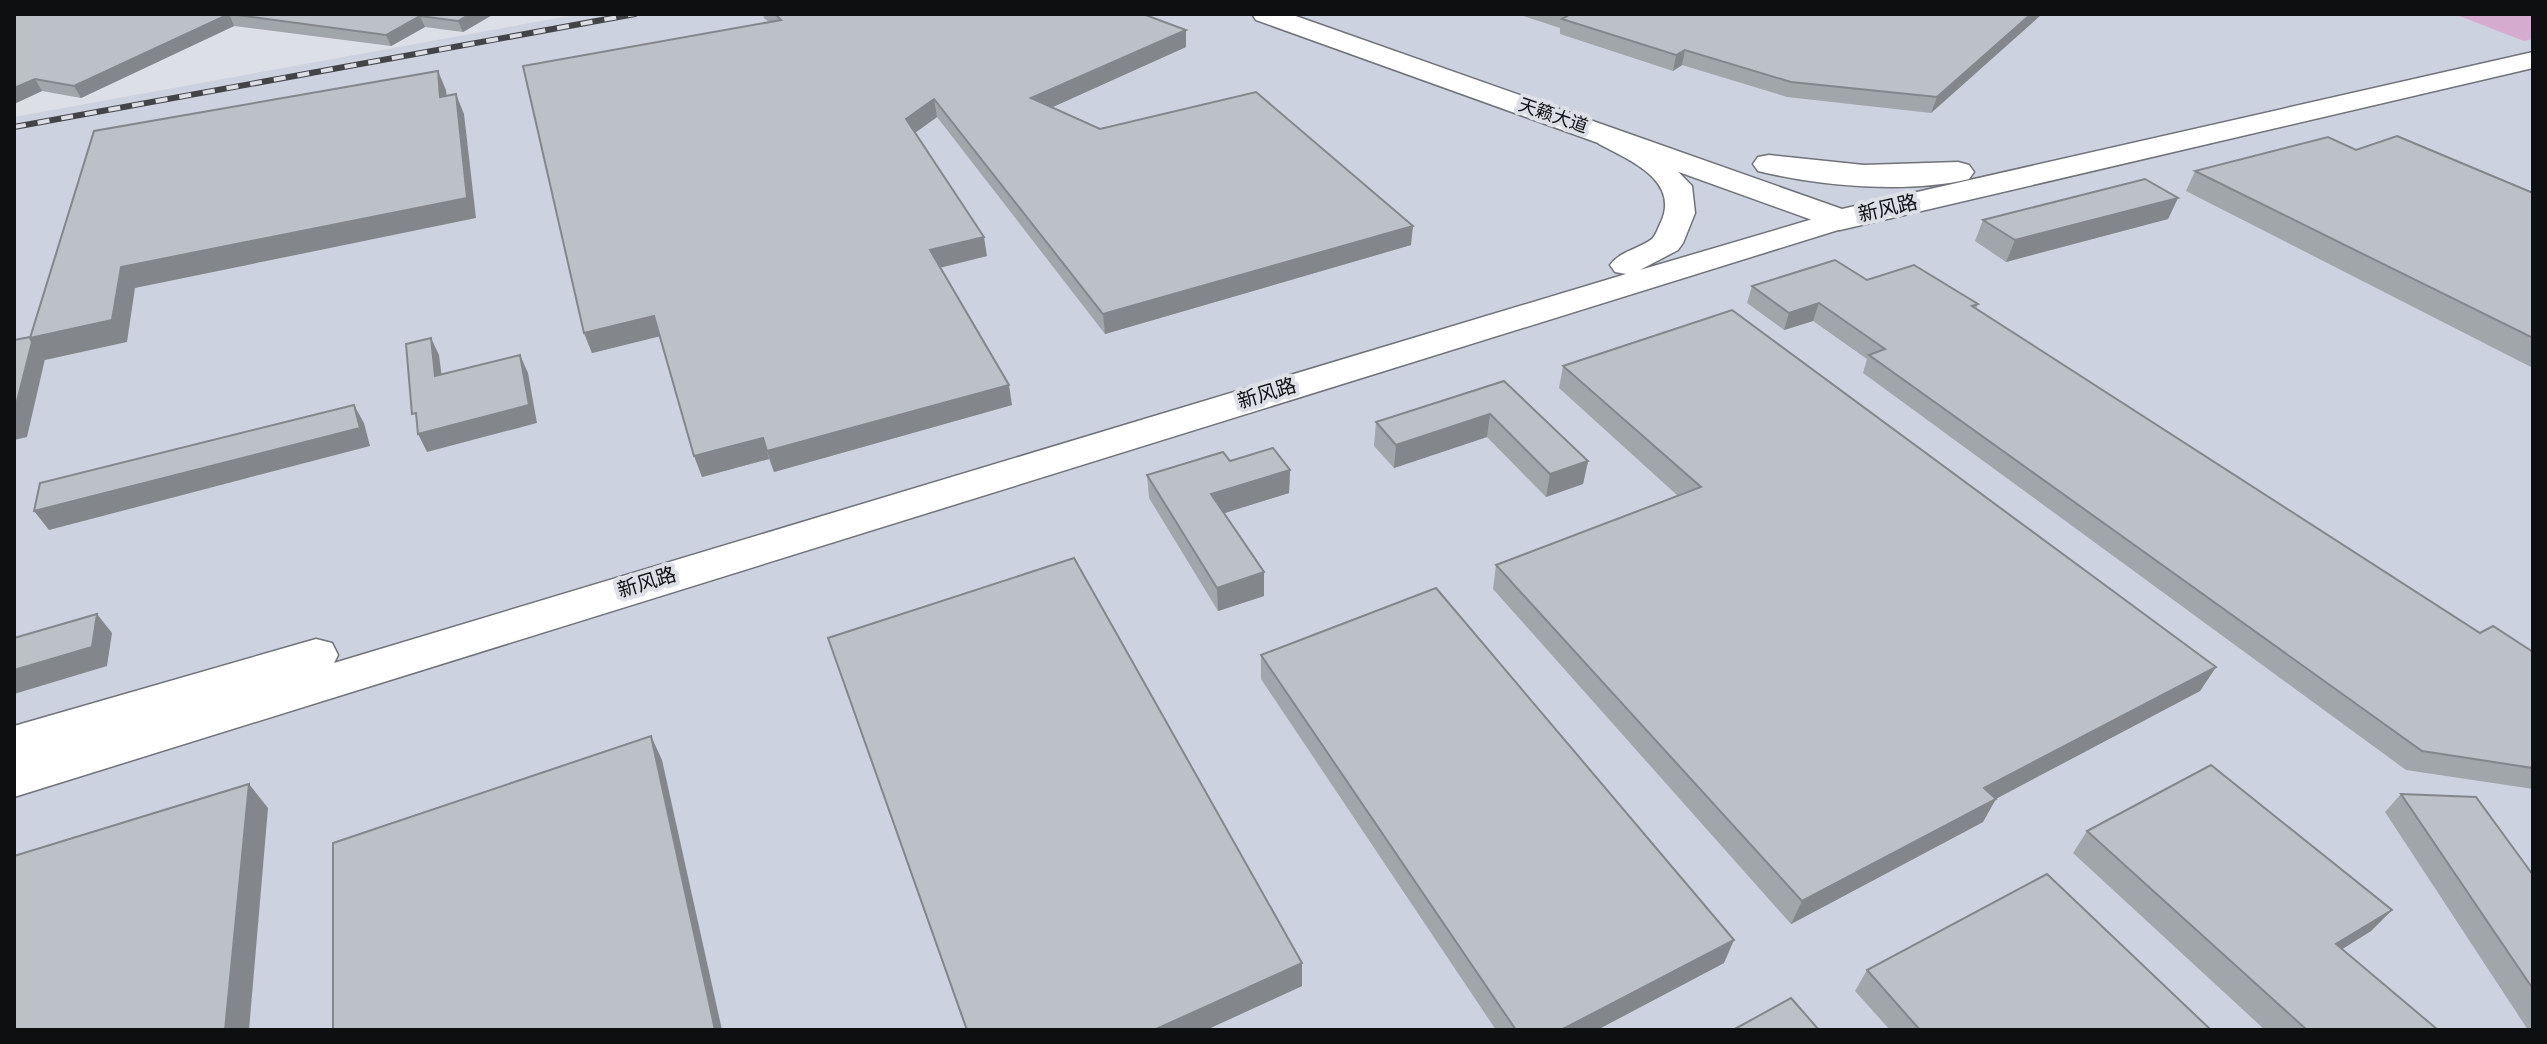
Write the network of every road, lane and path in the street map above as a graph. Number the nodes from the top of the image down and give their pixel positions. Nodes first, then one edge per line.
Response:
1 (1265, 14) edge
2 (1332, 14) edge
3 (2533, 46) edge
4 (2533, 60) edge
5 (1595, 131) junction
6 (1694, 138) dead end
7 (1739, 153) dead end
8 (1769, 164) junction
9 (1997, 168) junction
10 (1855, 208) junction
11 (1626, 265) junction
12 (14, 745) edge
13 (14, 778) edge

1 - 5 main road, 天籁大道
2 - 6 main road, 天籁大道
3 - 9 main road, 新风路
4 - 10 main road, 新风路
5 - 10 main road, 天籁大道
5 - 11 street
7 - 8 main road
8 - 9 main road
8 - 10 main road
9 - 10 main road, 新风路
10 - 11 street, 新风路
10 - 13 street, 新风路
11 - 12 street, 新风路

